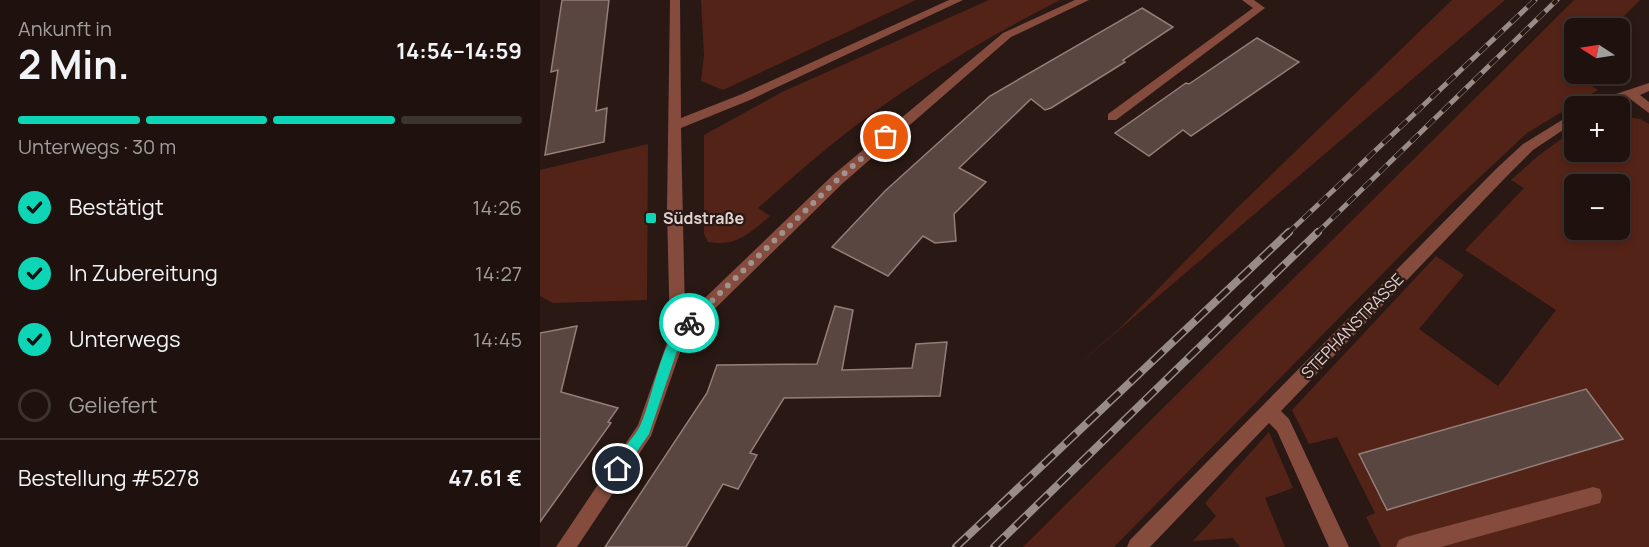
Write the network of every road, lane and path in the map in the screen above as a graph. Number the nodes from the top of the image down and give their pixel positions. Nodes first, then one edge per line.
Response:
1 (675, 0) edge
2 (958, 0) edge
3 (1084, 0) edge
4 (1247, 0) edge
5 (1649, 87) edge
6 (1629, 93) junction
7 (1621, 96) edge
8 (1649, 109) edge
9 (1112, 117) dead end
10 (1564, 123) edge
11 (676, 125) junction
12 (678, 334) junction
13 (1269, 411) junction
14 (1593, 496) dead end
15 (566, 547) edge
16 (1137, 547) edge
17 (1339, 547) edge
18 (1406, 547) edge

1 - 11 street
2 - 11 street
3 - 12 street
4 - 9 street
5 - 6 street
6 - 7 street
6 - 8 street
10 - 13 street, STEPHANSTRASSE
11 - 12 street
12 - 15 street
13 - 16 street, STEPHANSTRASSE
13 - 17 street
14 - 18 street

